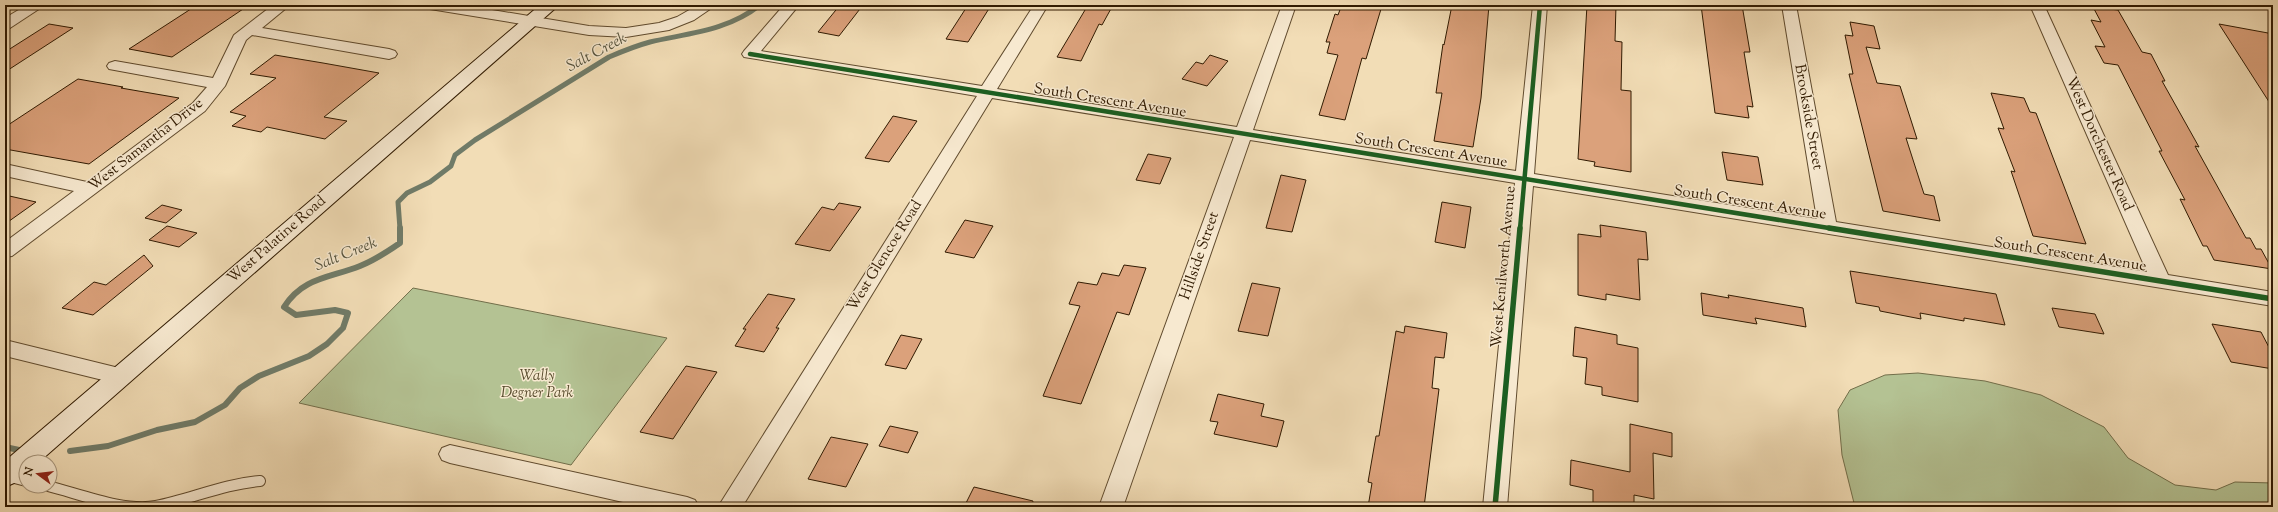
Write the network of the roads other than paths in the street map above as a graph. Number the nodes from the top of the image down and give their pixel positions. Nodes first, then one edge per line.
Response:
1 (38, 5) edge
2 (283, 5) edge
3 (430, 5) edge
4 (550, 5) edge
5 (708, 5) edge
6 (792, 5) edge
7 (1041, 5) edge
8 (1289, 5) edge
9 (1540, 5) edge
10 (1789, 5) edge
11 (2037, 5) edge
12 (532, 21) junction
13 (5, 25) edge
14 (248, 30) junction
15 (389, 54) dead end
16 (115, 66) dead end
17 (218, 84) junction
18 (986, 93) junction
19 (1243, 133) junction
20 (5, 170) edge
21 (1524, 178) junction
22 (89, 188) junction
23 (1828, 228) junction
24 (5, 250) edge
25 (2161, 282) junction
26 (2273, 299) edge
27 (5, 348) edge
28 (119, 376) junction
29 (450, 454) dead end
30 (12, 477) edge
31 (260, 481) dead end
32 (58, 489) edge
33 (687, 507) edge
34 (730, 507) edge
35 (1111, 507) edge
36 (1495, 507) edge

1 - 13 street
2 - 14 street, West Samantha Drive
3 - 12 street
4 - 12 main road, West Palatine Road
5 - 12 street
6 - 18 street, South Crescent Avenue
7 - 18 street, West Glencoe Road
8 - 19 street, Hillside Street
9 - 21 street, West Kenilworth Avenue
10 - 23 street, Brookside Street
11 - 25 street, West Dorchester Road
12 - 28 main road, West Palatine Road
14 - 15 street
14 - 17 street, West Samantha Drive
16 - 17 street
17 - 22 street, West Samantha Drive
18 - 19 street, South Crescent Avenue
18 - 34 street, West Glencoe Road
19 - 21 street, South Crescent Avenue
19 - 35 street, Hillside Street
20 - 22 street
21 - 23 street, South Crescent Avenue
21 - 36 street, West Kenilworth Avenue
22 - 24 street, West Samantha Drive
23 - 25 street, South Crescent Avenue
25 - 26 street, South Crescent Avenue
27 - 28 street
28 - 30 main road, West Palatine Road
29 - 33 street
31 - 32 lane

